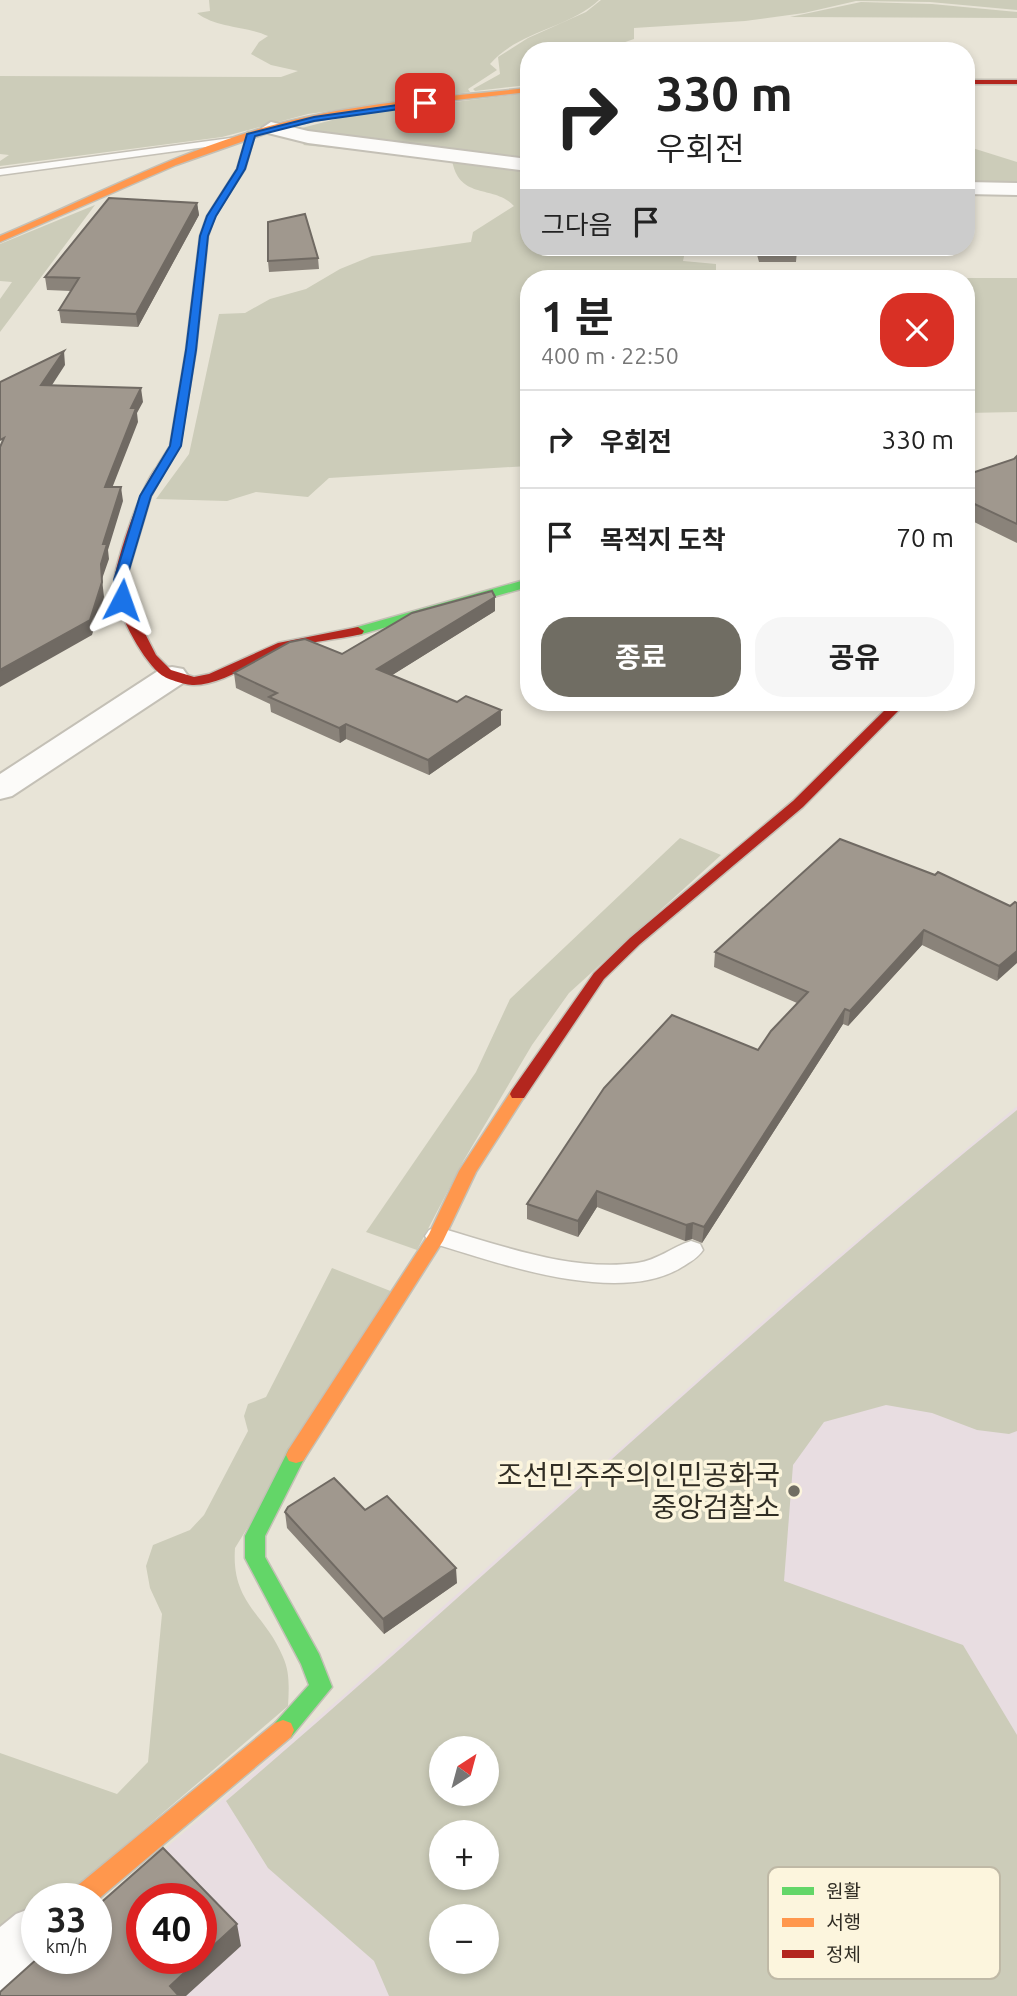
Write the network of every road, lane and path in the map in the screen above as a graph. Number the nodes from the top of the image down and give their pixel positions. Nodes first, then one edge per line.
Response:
1 (975, 82) edge
2 (1017, 82) edge
3 (520, 91) edge
4 (271, 128) junction
5 (251, 134) junction
6 (231, 141) junction
7 (520, 164) edge
8 (0, 172) edge
9 (975, 188) edge
10 (1017, 189) edge
11 (0, 239) edge
12 (520, 585) edge
13 (172, 676) junction
14 (891, 711) edge
15 (0, 789) edge
16 (437, 1236) junction
17 (691, 1250) dead end
18 (99, 1883) edge
19 (21, 1948) edge
20 (0, 1965) edge

1 - 2 street
3 - 4 street
4 - 5 street
4 - 7 street
5 - 6 street
5 - 13 street
6 - 8 lane
6 - 11 street
9 - 10 street
12 - 13 street
13 - 15 street
14 - 16 street
16 - 17 lane
16 - 18 street
19 - 20 street

